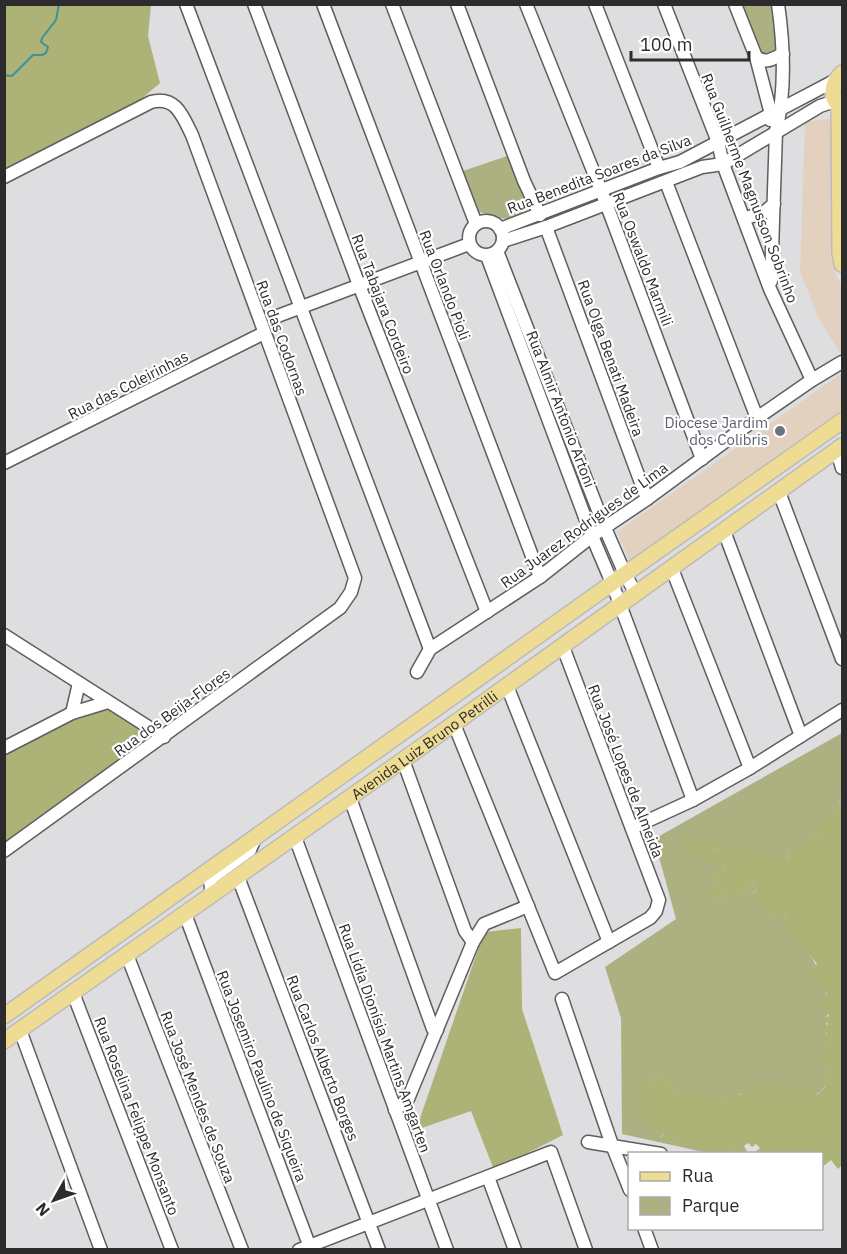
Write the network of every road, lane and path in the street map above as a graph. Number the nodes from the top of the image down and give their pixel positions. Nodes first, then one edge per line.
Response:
1 (186, 4) edge
2 (254, 4) edge
3 (323, 4) edge
4 (392, 4) edge
5 (457, 4) edge
6 (526, 4) edge
7 (595, 4) edge
8 (664, 4) edge
9 (735, 4) edge
10 (778, 4) edge
11 (783, 54) junction
12 (756, 57) junction
13 (841, 74) edge
14 (839, 106) edge
15 (776, 112) junction
16 (772, 134) junction
17 (718, 142) junction
18 (723, 164) junction
19 (659, 168) junction
20 (4, 177) edge
21 (666, 182) junction
22 (600, 190) junction
23 (606, 203) junction
24 (774, 204) junction
25 (540, 215) junction
26 (744, 218) junction
27 (476, 224) junction
28 (546, 227) junction
29 (469, 244) junction
30 (497, 244) junction
31 (420, 262) junction
32 (843, 264) edge
33 (359, 285) junction
34 (770, 289) junction
35 (300, 307) junction
36 (275, 317) dead end
37 (264, 333) junction
38 (843, 362) edge
39 (812, 380) junction
40 (758, 418) junction
41 (843, 421) edge
42 (840, 449) edge
43 (702, 459) junction
44 (4, 463) edge
45 (843, 468) edge
46 (745, 490) junction
47 (779, 492) junction
48 (647, 499) junction
49 (756, 508) junction
50 (605, 528) junction
51 (724, 531) junction
52 (592, 536) junction
53 (672, 569) junction
54 (540, 577) junction
55 (619, 578) junction
56 (351, 592) joint
57 (636, 594) junction
58 (620, 606) junction
59 (487, 612) junction
60 (4, 635) edge
61 (839, 637) edge
62 (563, 647) junction
63 (430, 649) junction
64 (843, 659) edge
65 (417, 672) dead end
66 (80, 683) junction
67 (507, 686) junction
68 (108, 702) junction
69 (843, 710) edge
70 (72, 713) junction
71 (454, 724) junction
72 (801, 736) junction
73 (164, 737) junction
74 (4, 748) edge
75 (403, 760) junction
76 (750, 768) junction
77 (350, 798) junction
78 (693, 800) junction
79 (632, 828) junction
80 (295, 837) junction
81 (255, 838) junction
82 (4, 850) edge
83 (238, 877) junction
84 (189, 885) junction
85 (217, 891) junction
86 (202, 902) junction
87 (528, 906) junction
88 (185, 914) junction
89 (473, 942) junction
90 (609, 942) junction
91 (127, 955) junction
92 (73, 993) junction
93 (562, 999) dead end
94 (4, 1016) edge
95 (20, 1030) junction
96 (437, 1030) junction
97 (4, 1041) edge
98 (395, 1110) junction
99 (588, 1142) dead end
100 (612, 1145) junction
101 (650, 1152) edge
102 (488, 1177) junction
103 (628, 1185) edge
104 (428, 1200) junction
105 (369, 1222) junction
106 (645, 1230) edge
107 (306, 1248) edge
108 (101, 1250) edge
109 (172, 1250) edge
110 (242, 1250) edge
111 (379, 1250) edge
112 (447, 1250) edge
113 (515, 1250) edge
114 (586, 1250) edge
115 (652, 1250) edge

1 - 35 street
2 - 33 street, Rua Tabajara Cordeiro
3 - 31 street, Rua Orlando Pioli
4 - 27 street
5 - 25 street
6 - 22 street, Rua Oswaldo Marmili
7 - 19 street
8 - 17 street, Rua Guilherme Magnusson Sobrinho
9 - 12 street
10 - 11 street
11 - 12 street
11 - 15 street
12 - 15 street
13 - 14 main road
13 - 15 street, Rua Benedita Soares da Silva
14 - 16 street, Rua Benedita Soares da Silva
14 - 32 main road
15 - 16 street
15 - 17 street, Rua Benedita Soares da Silva
16 - 18 street, Rua Benedita Soares da Silva
16 - 24 street
17 - 18 street, Rua Guilherme Magnusson Sobrinho
17 - 19 street, Rua Benedita Soares da Silva
18 - 21 street, Rua Benedita Soares da Silva
18 - 26 street, Rua Guilherme Magnusson Sobrinho
19 - 22 street, Rua Benedita Soares da Silva
20 - 37 street, Rua das Codornas
21 - 23 street, Rua Benedita Soares da Silva
21 - 40 street
22 - 23 street, Rua Oswaldo Marmili
22 - 25 street, Rua Benedita Soares da Silva
23 - 28 street, Rua Benedita Soares da Silva
23 - 43 street, Rua Oswaldo Marmili
24 - 26 street
24 - 34 street
25 - 30 street, Rua Benedita Soares da Silva
26 - 34 street, Rua Guilherme Magnusson Sobrinho
27 - 29 street
27 - 30 street
28 - 30 street, Rua Benedita Soares da Silva
28 - 48 street, Rua Olga Benati Madeira
29 - 30 street
29 - 31 street
30 - 50 street, Rua Almir Antonio Artoni
30 - 52 street, Rua Almir Antonio Artoni
31 - 33 street
31 - 54 street, Rua Orlando Pioli
33 - 35 street
33 - 59 street, Rua Tabajara Cordeiro
34 - 39 street, Rua Guilherme Magnusson Sobrinho
35 - 36 street
35 - 63 street
37 - 44 street, Rua das Coleirinhas
37 - 56 street, Rua das Codornas
38 - 39 street, Rua Juarez Rodrigues de Lima
39 - 40 street, Rua Juarez Rodrigues de Lima
40 - 43 street, Rua Juarez Rodrigues de Lima
41 - 46 main road, Avenida Luiz Bruno Petrilli
42 - 45 street
42 - 47 main road, Avenida Luiz Bruno Petrilli
43 - 48 street, Rua Juarez Rodrigues de Lima
46 - 49 street
46 - 55 main road, Avenida Luiz Bruno Petrilli
47 - 49 main road, Avenida Luiz Bruno Petrilli
47 - 61 street
48 - 50 street, Rua Juarez Rodrigues de Lima
49 - 51 main road, Avenida Luiz Bruno Petrilli
50 - 52 street, Rua Juarez Rodrigues de Lima
50 - 55 street, Rua Almir Antonio Artoni
51 - 53 main road, Avenida Luiz Bruno Petrilli
51 - 72 street
52 - 54 street, Rua Juarez Rodrigues de Lima
52 - 55 street, Rua Almir Antonio Artoni
53 - 57 main road, Avenida Luiz Bruno Petrilli
53 - 76 street
54 - 59 street, Rua Juarez Rodrigues de Lima
55 - 57 street, Rua Almir Antonio Artoni
55 - 58 street, Rua Almir Antonio Artoni
55 - 81 main road, Avenida Luiz Bruno Petrilli
56 - 73 street, Rua dos Beija-Flores
57 - 58 main road, Avenida Luiz Bruno Petrilli
58 - 62 main road, Avenida Luiz Bruno Petrilli
58 - 78 street, Rua Almir Antonio Artoni
59 - 63 street, Rua Juarez Rodrigues de Lima
60 - 66 street
61 - 64 street
62 - 67 main road, Avenida Luiz Bruno Petrilli
62 - 79 street, Rua José Lopes de Almeida
63 - 65 street
66 - 68 street
66 - 70 street
67 - 71 main road, Avenida Luiz Bruno Petrilli
67 - 90 street
68 - 70 street
68 - 73 street
69 - 72 street
70 - 74 street
71 - 75 main road, Avenida Luiz Bruno Petrilli
71 - 87 street
72 - 76 street
73 - 82 street, Rua dos Beija-Flores
75 - 77 main road, Avenida Luiz Bruno Petrilli
75 - 89 street
76 - 78 street
77 - 80 main road, Avenida Luiz Bruno Petrilli
77 - 96 street
78 - 79 street
79 - 90 street, Rua José Lopes de Almeida
80 - 83 main road, Avenida Luiz Bruno Petrilli
80 - 98 street, Rua Lídia Dionísia Martins Amgarten
81 - 84 main road, Avenida Luiz Bruno Petrilli
81 - 85 street
83 - 85 main road, Avenida Luiz Bruno Petrilli
83 - 105 street, Rua Carlos Alberto Borges
84 - 86 street
84 - 94 main road, Avenida Luiz Bruno Petrilli
85 - 86 main road, Avenida Luiz Bruno Petrilli
86 - 88 main road, Avenida Luiz Bruno Petrilli
87 - 89 street
87 - 90 street
88 - 91 main road, Avenida Luiz Bruno Petrilli
88 - 107 street, Rua Josemiro Paulino de Siqueira
89 - 96 street
91 - 92 main road, Avenida Luiz Bruno Petrilli
91 - 110 street, Rua José Mendes de Souza
92 - 95 main road, Avenida Luiz Bruno Petrilli
92 - 109 street, Rua Roselina Felippe Monsanto
93 - 100 street
95 - 97 main road, Avenida Luiz Bruno Petrilli
95 - 108 street
96 - 98 street
98 - 104 street, Rua Lídia Dionísia Martins Amgarten
99 - 100 street
100 - 101 street
100 - 103 street
102 - 104 street
102 - 113 street
102 - 114 street
104 - 105 street
104 - 112 street, Rua Lídia Dionísia Martins Amgarten
105 - 107 street
105 - 111 street, Rua Carlos Alberto Borges
106 - 115 street

